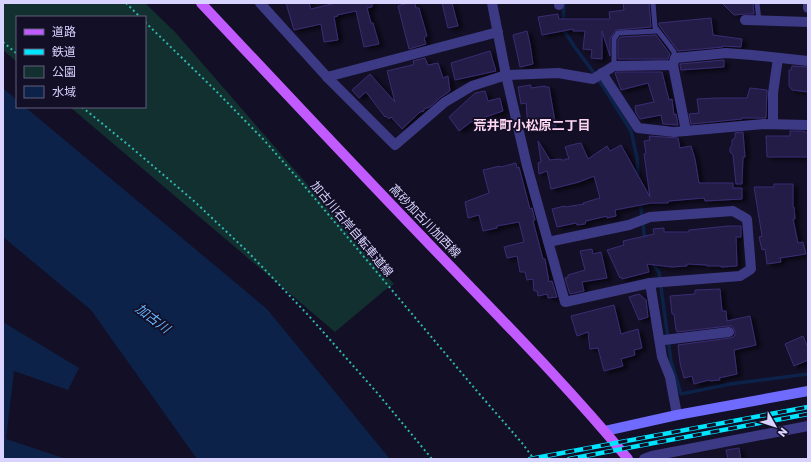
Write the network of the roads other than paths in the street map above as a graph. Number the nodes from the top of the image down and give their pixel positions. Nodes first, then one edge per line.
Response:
1 (200, 3) edge
2 (260, 3) edge
3 (492, 3) edge
4 (653, 3) edge
5 (757, 3) edge
6 (808, 3) edge
7 (808, 8) edge
8 (745, 20) dead end
9 (759, 21) junction
10 (808, 22) edge
11 (657, 31) junction
12 (498, 32) junction
13 (778, 58) junction
14 (674, 61) junction
15 (808, 61) edge
16 (614, 66) junction
17 (602, 73) junction
18 (506, 75) junction
19 (327, 77) junction
20 (773, 124) junction
21 (808, 125) edge
22 (686, 131) junction
23 (548, 242) junction
24 (650, 283) junction
25 (729, 332) dead end
26 (660, 340) junction
27 (808, 392) edge
28 (677, 415) junction
29 (808, 426) edge
30 (605, 431) junction
31 (628, 459) edge
32 (644, 459) edge

1 - 30 main road, 高砂加古川加西線
2 - 19 street
3 - 12 street
4 - 11 lane
5 - 9 lane
6 - 7 street
8 - 9 street
9 - 10 street
11 - 14 lane
11 - 16 lane
12 - 18 street
12 - 19 street
13 - 14 street
13 - 15 street
13 - 20 street
14 - 16 street
14 - 22 street
16 - 17 street
17 - 18 street
17 - 22 street
18 - 19 street
18 - 23 street
20 - 21 street
20 - 22 street
23 - 24 street
23 - 24 street
24 - 26 street
25 - 26 street
26 - 28 street
27 - 28 street
28 - 30 street
29 - 32 street
30 - 31 main road, 高砂加古川加西線

